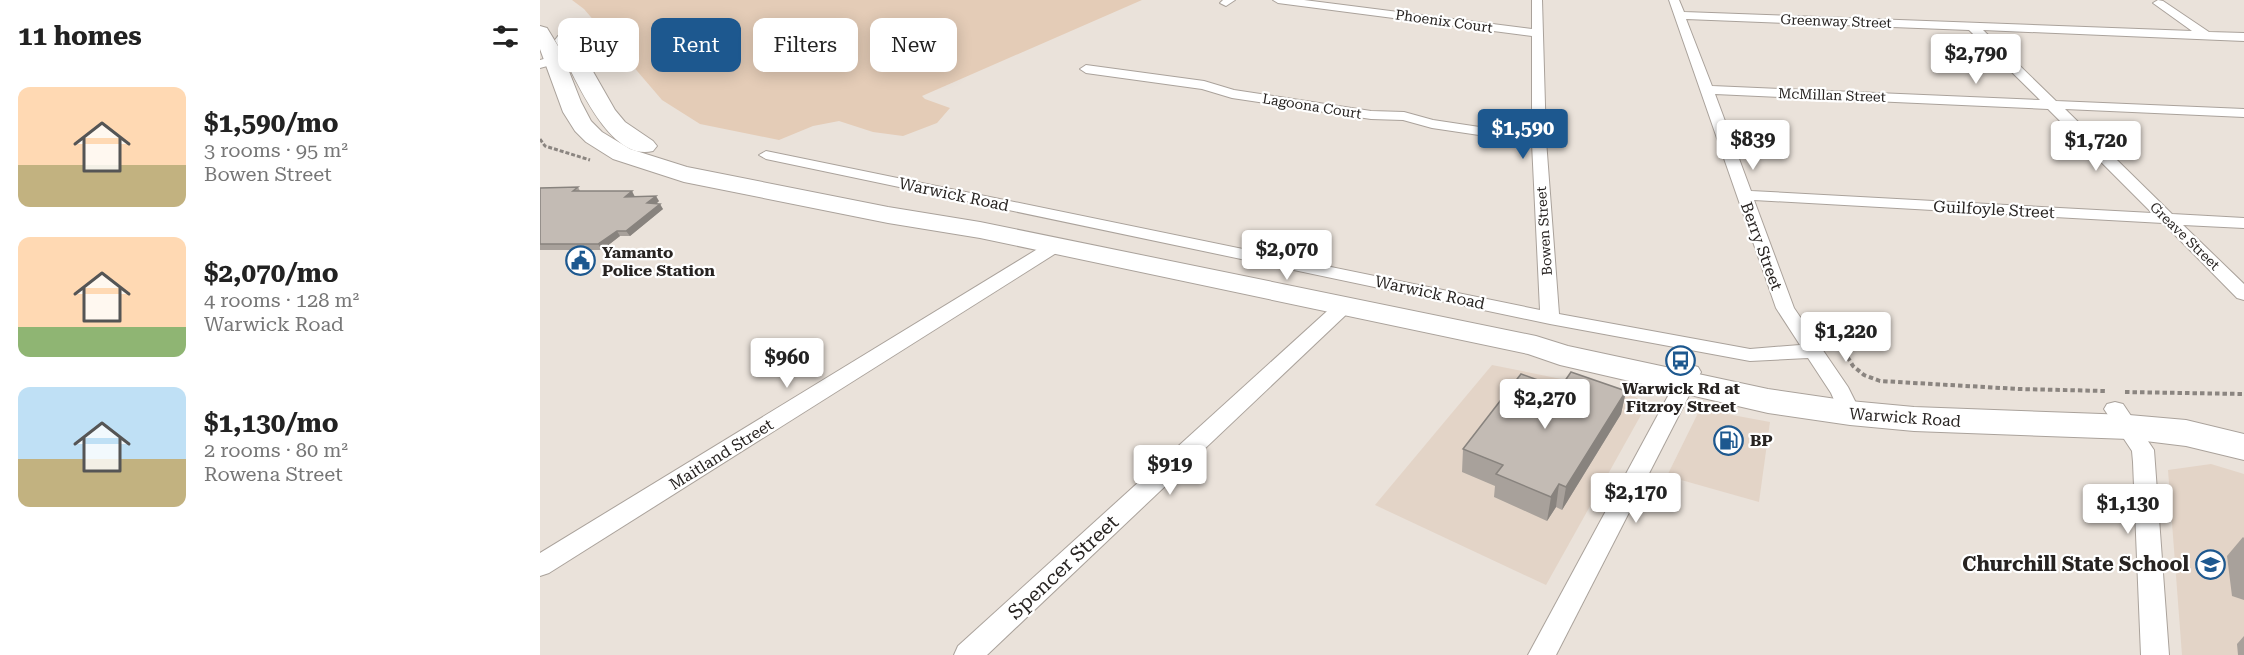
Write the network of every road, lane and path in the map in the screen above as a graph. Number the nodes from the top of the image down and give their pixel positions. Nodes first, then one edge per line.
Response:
1 (1278, 0) edge
2 (1537, 0) edge
3 (1674, 0) edge
4 (1325, 3) edge
5 (2159, 3) dead end
6 (540, 13) edge
7 (1680, 15) junction
8 (1972, 26) junction
9 (540, 32) edge
10 (1538, 33) junction
11 (2205, 35) junction
12 (2244, 36) edge
13 (557, 60) edge
14 (1086, 69) dead end
15 (1707, 90) junction
16 (2050, 104) junction
17 (2244, 113) edge
18 (1539, 140) junction
19 (766, 156) dead end
20 (1743, 195) junction
21 (2168, 219) junction
22 (2244, 223) edge
23 (1055, 246) junction
24 (2244, 294) edge
25 (1343, 307) junction
26 (1810, 312) dead end
27 (1543, 332) junction
28 (1836, 340) junction
29 (1815, 345) junction
30 (1688, 378) junction
31 (2244, 394) edge
32 (1847, 405) junction
33 (2118, 405) junction
34 (2244, 426) edge
35 (2244, 447) edge
36 (540, 566) edge
37 (968, 655) edge
38 (1542, 655) edge
39 (2155, 655) edge

1 - 4 street, Phoenix Court
2 - 10 street, Bowen Street
3 - 7 street, Berry Street
4 - 10 street, Phoenix Court
5 - 11 street
6 - 13 main road, Warwick Road
7 - 8 street, Greenway Street
7 - 15 street, Berry Street
8 - 11 street, Greenway Street
8 - 16 street, Greave Street
9 - 13 main road, Warwick Road
10 - 18 street, Bowen Street
11 - 12 street, Greenway Street
13 - 23 main road, Warwick Road
14 - 18 street, Lagoona Court
15 - 16 street, McMillan Street
15 - 20 street, Berry Street
16 - 17 street, McMillan Street
16 - 21 street, Greave Street
18 - 27 street, Bowen Street
19 - 27 street, Warwick Road
20 - 21 street, Guilfoyle Street
20 - 29 street, Berry Street
21 - 22 street, Guilfoyle Street
21 - 24 street, Greave Street
23 - 25 main road, Warwick Road
23 - 36 street, Maitland Street
25 - 27 main road, Warwick Road
25 - 37 street, Spencer Street
26 - 28 path
27 - 29 street, Warwick Road
27 - 30 main road, Warwick Road
28 - 29 path
28 - 33 path
29 - 32 street, Berry Street
30 - 32 main road, Warwick Road
30 - 38 street
31 - 33 path
32 - 33 main road, Warwick Road
33 - 34 main road, Warwick Road
33 - 35 main road, Warwick Road
33 - 39 street

